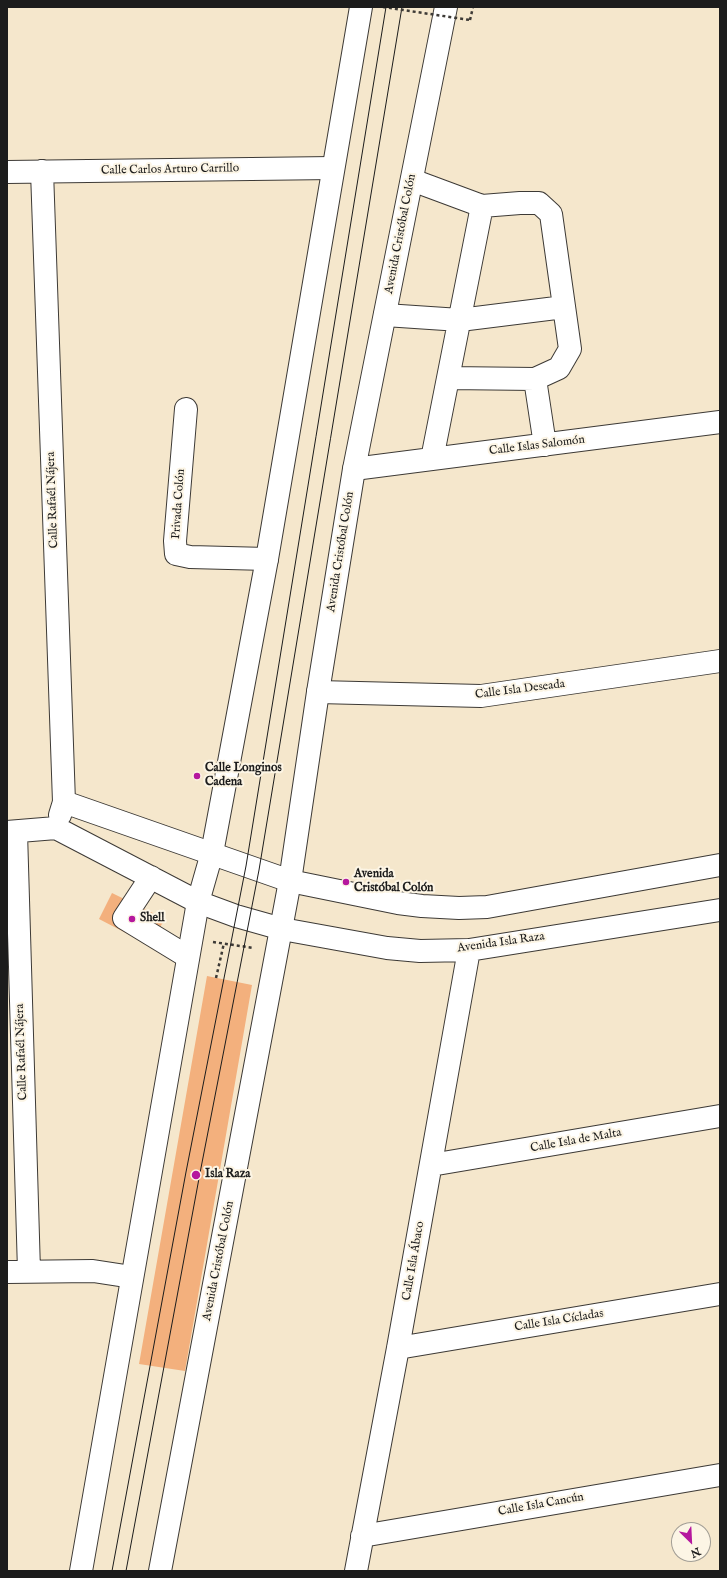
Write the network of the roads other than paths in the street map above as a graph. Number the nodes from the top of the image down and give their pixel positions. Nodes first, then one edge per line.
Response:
1 (361, 7) edge
2 (446, 7) edge
3 (333, 168) junction
4 (42, 171) junction
5 (7, 172) edge
6 (412, 180) junction
7 (482, 206) junction
8 (564, 307) junction
9 (385, 315) junction
10 (460, 320) junction
11 (448, 378) junction
12 (535, 379) junction
13 (186, 409) dead end
14 (720, 422) edge
15 (545, 445) junction
16 (432, 459) junction
17 (354, 469) junction
18 (267, 559) junction
19 (720, 661) edge
20 (318, 692) junction
21 (64, 802) junction
22 (56, 828) junction
23 (11, 832) edge
24 (212, 853) junction
25 (720, 865) edge
26 (150, 877) junction
27 (290, 881) junction
28 (198, 902) junction
29 (720, 910) edge
30 (282, 930) junction
31 (189, 948) junction
32 (469, 950) junction
33 (720, 1116) edge
34 (431, 1165) junction
35 (29, 1271) junction
36 (7, 1272) edge
37 (132, 1277) junction
38 (720, 1294) edge
39 (398, 1348) junction
40 (720, 1475) edge
41 (362, 1536) junction
42 (81, 1571) edge
43 (160, 1571) edge
44 (356, 1571) edge

1 - 3 street
2 - 6 street, Avenida Cristóbal Colón
3 - 4 street, Calle Carlos Arturo Carrillo
3 - 18 street
4 - 5 street, Calle Carlos Arturo Carrillo
4 - 21 street, Calle Rafaél Nájera
6 - 7 street
6 - 9 street, Avenida Cristóbal Colón
7 - 8 street
7 - 10 street
8 - 10 street
8 - 12 street
9 - 10 street
9 - 17 street, Avenida Cristóbal Colón
10 - 11 street
11 - 12 street
11 - 16 street
12 - 15 street
13 - 18 street, Privada Colón
14 - 15 street, Calle Islas Salomón
15 - 16 street, Calle Islas Salomón
16 - 17 street, Calle Islas Salomón
17 - 20 street, Avenida Cristóbal Colón
18 - 24 street
19 - 20 street, Calle Isla Deseada
20 - 27 street, Avenida Cristóbal Colón
21 - 22 street, Calle Rafaél Nájera
21 - 24 street
22 - 23 street
22 - 26 street
23 - 35 street, Calle Rafaél Nájera
24 - 27 street
24 - 28 street
25 - 27 street
26 - 28 street
26 - 31 street
27 - 30 street, Avenida Cristóbal Colón
28 - 30 street, Avenida Isla Raza
28 - 31 street
29 - 32 street, Avenida Isla Raza
30 - 32 street, Avenida Isla Raza
30 - 43 street, Avenida Cristóbal Colón
31 - 37 street
32 - 34 street, Calle Isla Ábaco
33 - 34 street, Calle Isla de Malta
34 - 39 street, Calle Isla Ábaco
35 - 36 street
35 - 37 street
37 - 42 street
38 - 39 street, Calle Isla Cícladas
39 - 41 street, Calle Isla Ábaco
40 - 41 street, Calle Isla Cancún
41 - 44 street, Calle Isla Ábaco

